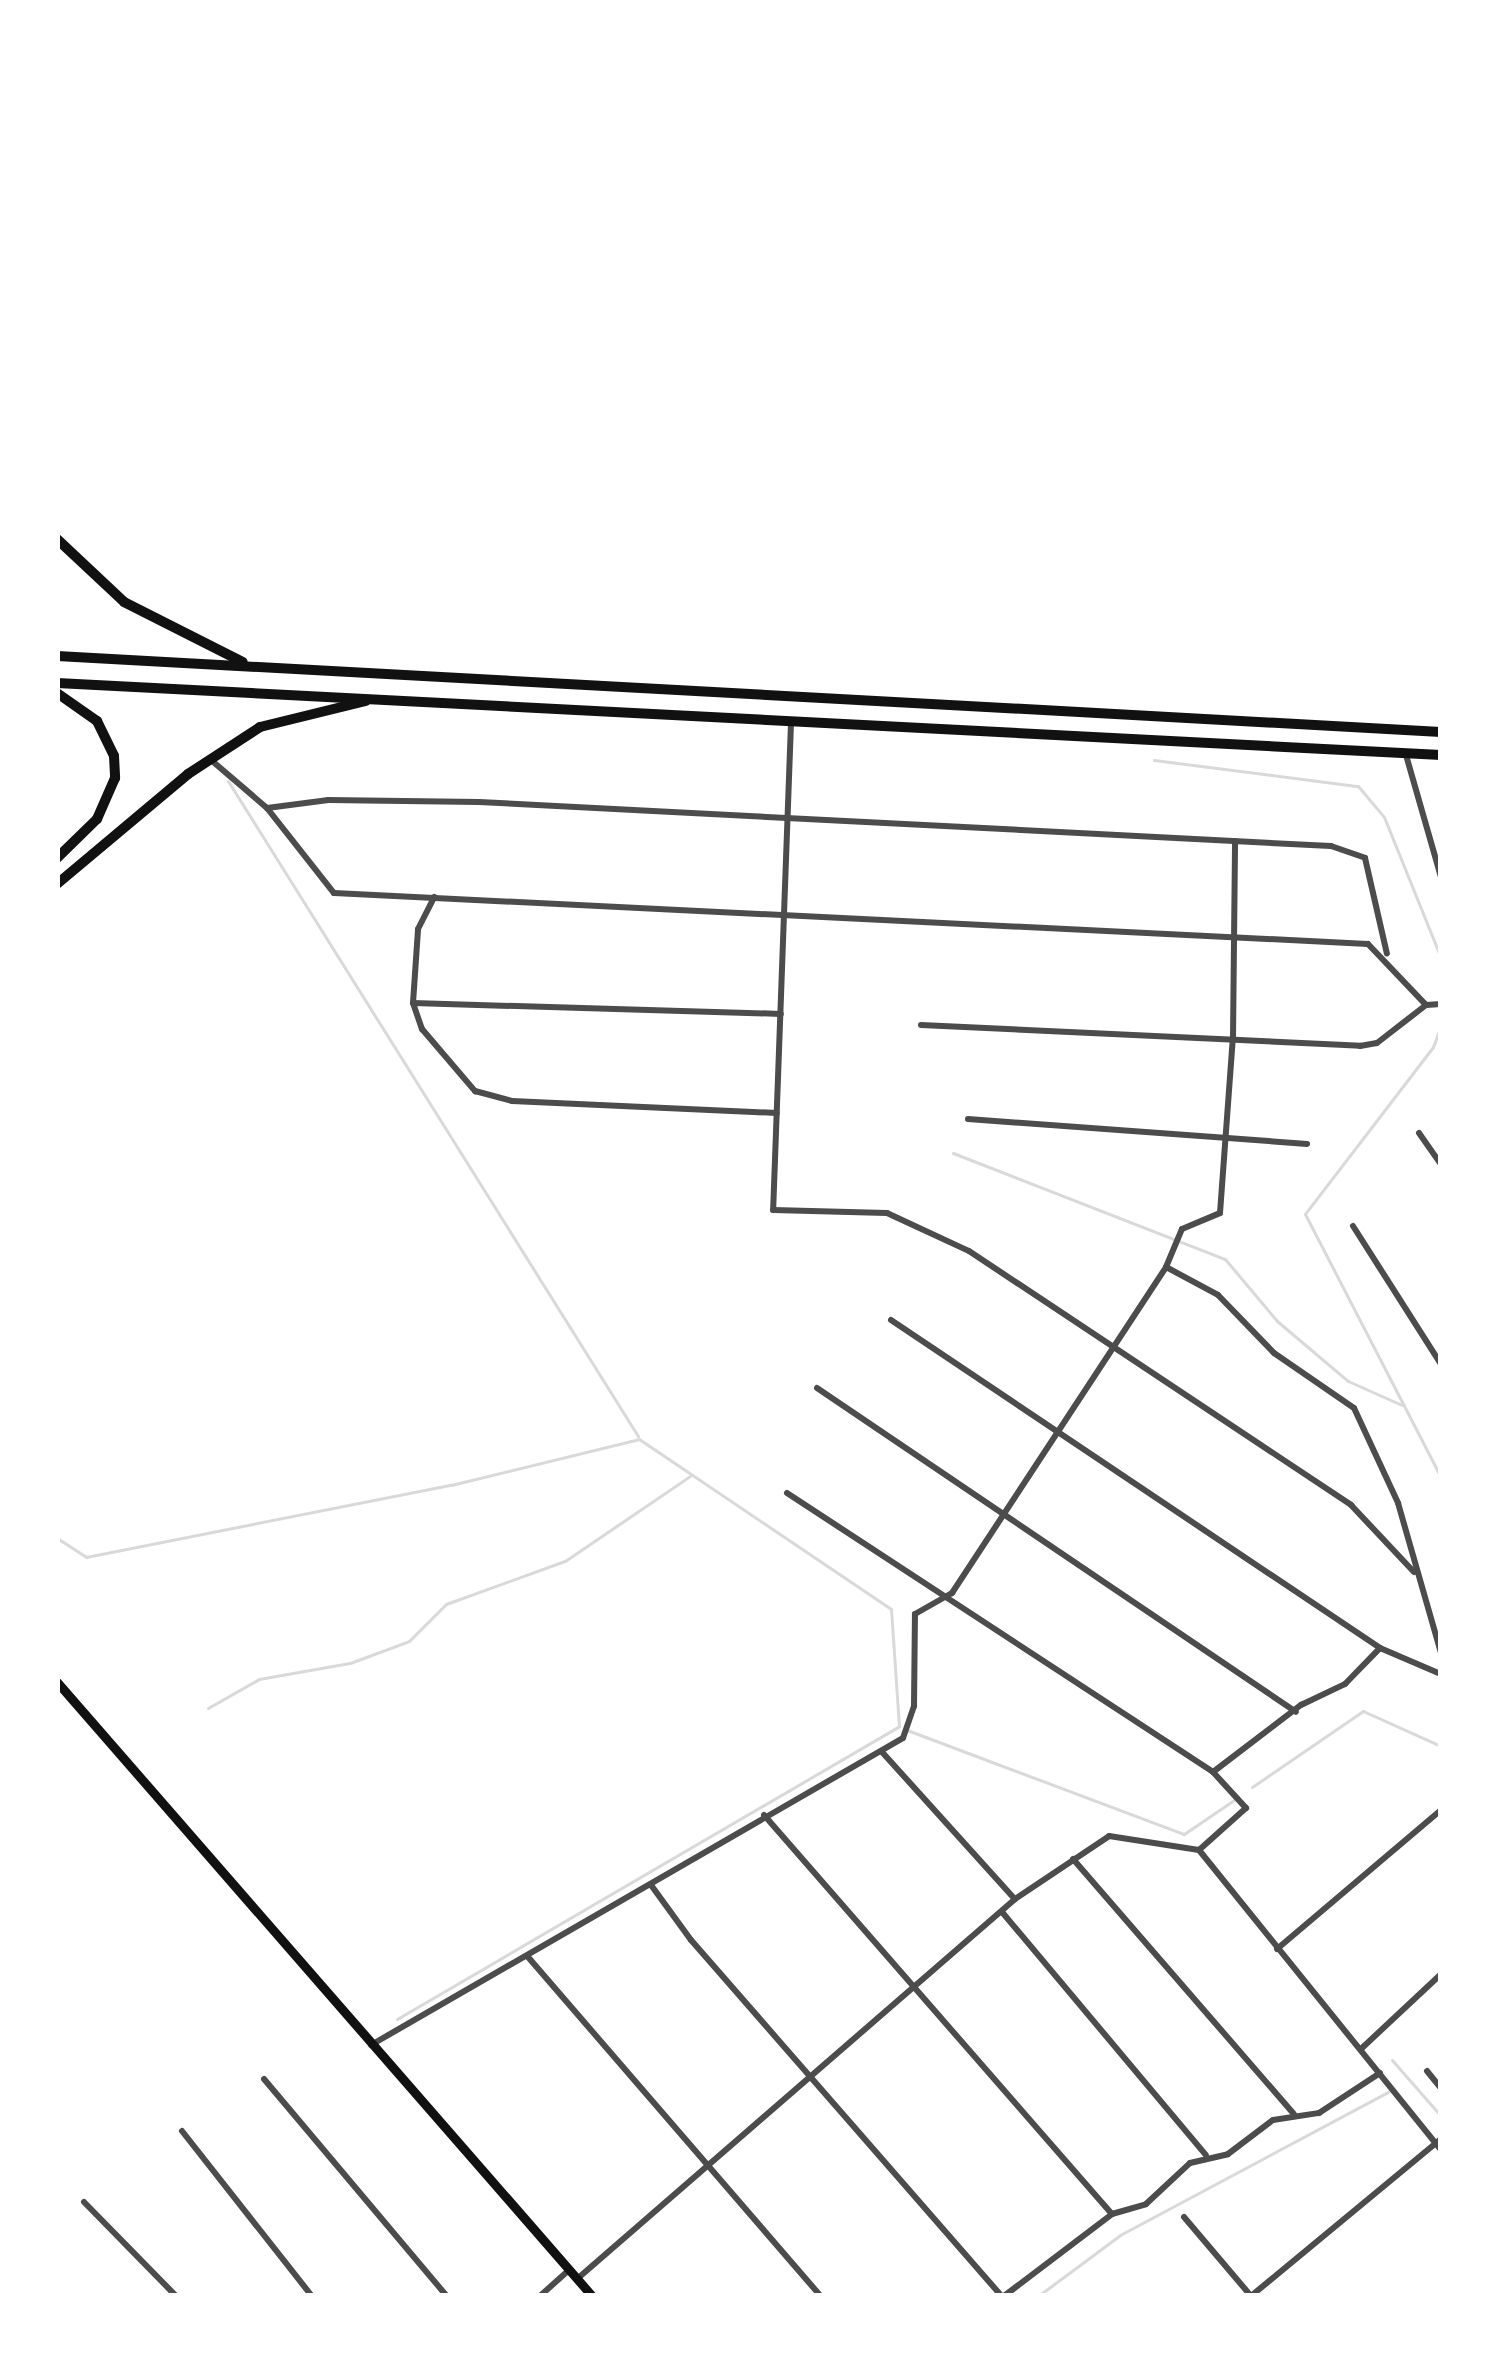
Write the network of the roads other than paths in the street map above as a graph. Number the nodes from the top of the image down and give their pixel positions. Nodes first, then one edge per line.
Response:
1 (57, 539) edge
2 (57, 656) edge
3 (251, 665) junction
4 (57, 683) edge
5 (57, 693) edge
6 (374, 698) junction
7 (791, 722) junction
8 (1441, 733) edge
9 (1406, 753) junction
10 (1441, 755) edge
11 (211, 760) junction
12 (267, 808) junction
13 (787, 816) junction
14 (1235, 841) junction
15 (57, 858) edge
16 (1441, 877) edge
17 (57, 884) edge
18 (434, 897) junction
19 (785, 914) junction
20 (1235, 938) junction
21 (1387, 958) junction
22 (413, 1004) junction
23 (1441, 1004) edge
24 (1426, 1005) junction
25 (781, 1014) junction
26 (921, 1025) dead end
27 (1233, 1039) junction
28 (777, 1113) junction
29 (968, 1119) dead end
30 (1420, 1133) dead end
31 (1225, 1137) junction
32 (1307, 1144) dead end
33 (1441, 1164) edge
34 (1353, 1226) dead end
35 (1166, 1268) junction
36 (891, 1320) dead end
37 (1114, 1348) junction
38 (1441, 1364) edge
39 (817, 1388) dead end
40 (1059, 1431) junction
41 (787, 1493) dead end
42 (1005, 1512) junction
43 (1414, 1572) junction
44 (952, 1594) junction
45 (1380, 1648) junction
46 (1441, 1653) edge
47 (1441, 1674) edge
48 (57, 1682) edge
49 (1296, 1712) junction
50 (882, 1752) junction
51 (1214, 1772) junction
52 (1441, 1810) edge
53 (764, 1815) junction
54 (1199, 1850) junction
55 (1073, 1859) junction
56 (651, 1885) junction
57 (1015, 1899) junction
58 (1003, 1912) junction
59 (1277, 1949) junction
60 (528, 1957) junction
61 (1441, 1974) edge
62 (916, 1990) junction
63 (371, 2044) junction
64 (1362, 2048) junction
65 (1427, 2071) dead end
66 (1380, 2073) junction
67 (264, 2079) dead end
68 (814, 2080) junction
69 (1441, 2088) edge
70 (1294, 2114) junction
71 (182, 2131) dead end
72 (1439, 2144) edge
73 (1206, 2155) junction
74 (712, 2169) junction
75 (84, 2202) dead end
76 (1112, 2214) junction
77 (1184, 2218) dead end
78 (573, 2275) junction
79 (176, 2296) edge
80 (312, 2296) edge
81 (447, 2296) edge
82 (541, 2296) edge
83 (592, 2296) edge
84 (821, 2296) edge
85 (1004, 2296) edge
86 (1251, 2296) edge

1 - 3 highway
2 - 3 highway
3 - 8 highway
4 - 6 highway
5 - 15 highway
6 - 7 highway
6 - 11 highway
7 - 9 highway
7 - 13 street
9 - 10 highway
9 - 16 street
11 - 12 street
11 - 17 highway
12 - 13 street
12 - 18 street
13 - 14 street
13 - 19 street
14 - 20 street
14 - 21 street
18 - 19 street
18 - 22 street
19 - 20 street
19 - 25 street
20 - 21 street
20 - 27 street
21 - 24 street
22 - 25 street
22 - 28 street
23 - 24 street
24 - 27 street
25 - 28 street
26 - 27 street
27 - 31 street
28 - 37 street
29 - 31 street
30 - 33 street
31 - 32 street
31 - 35 street
34 - 38 street
35 - 37 street
35 - 43 street
36 - 40 street
37 - 40 street
37 - 43 street
39 - 42 street
40 - 42 street
40 - 45 street
41 - 44 street
42 - 44 street
42 - 49 street
43 - 46 street
44 - 50 street
44 - 51 street
45 - 47 street
45 - 49 street
48 - 63 main road
49 - 51 street
50 - 53 street
50 - 57 street
51 - 54 street
52 - 59 street
53 - 56 street
53 - 62 street
54 - 55 street
54 - 59 street
55 - 57 street
55 - 70 street
56 - 60 street
56 - 68 street
57 - 58 street
58 - 62 street
58 - 73 street
59 - 64 street
60 - 63 street
60 - 74 street
61 - 64 street
62 - 68 street
62 - 76 street
63 - 78 main road
64 - 66 street
65 - 69 street
66 - 70 street
66 - 72 street
67 - 81 street
68 - 74 street
68 - 85 street
70 - 73 street
71 - 80 street
72 - 86 street
73 - 76 street
74 - 78 street
74 - 84 street
75 - 79 street
76 - 85 street
77 - 86 street
78 - 82 street
78 - 83 main road

